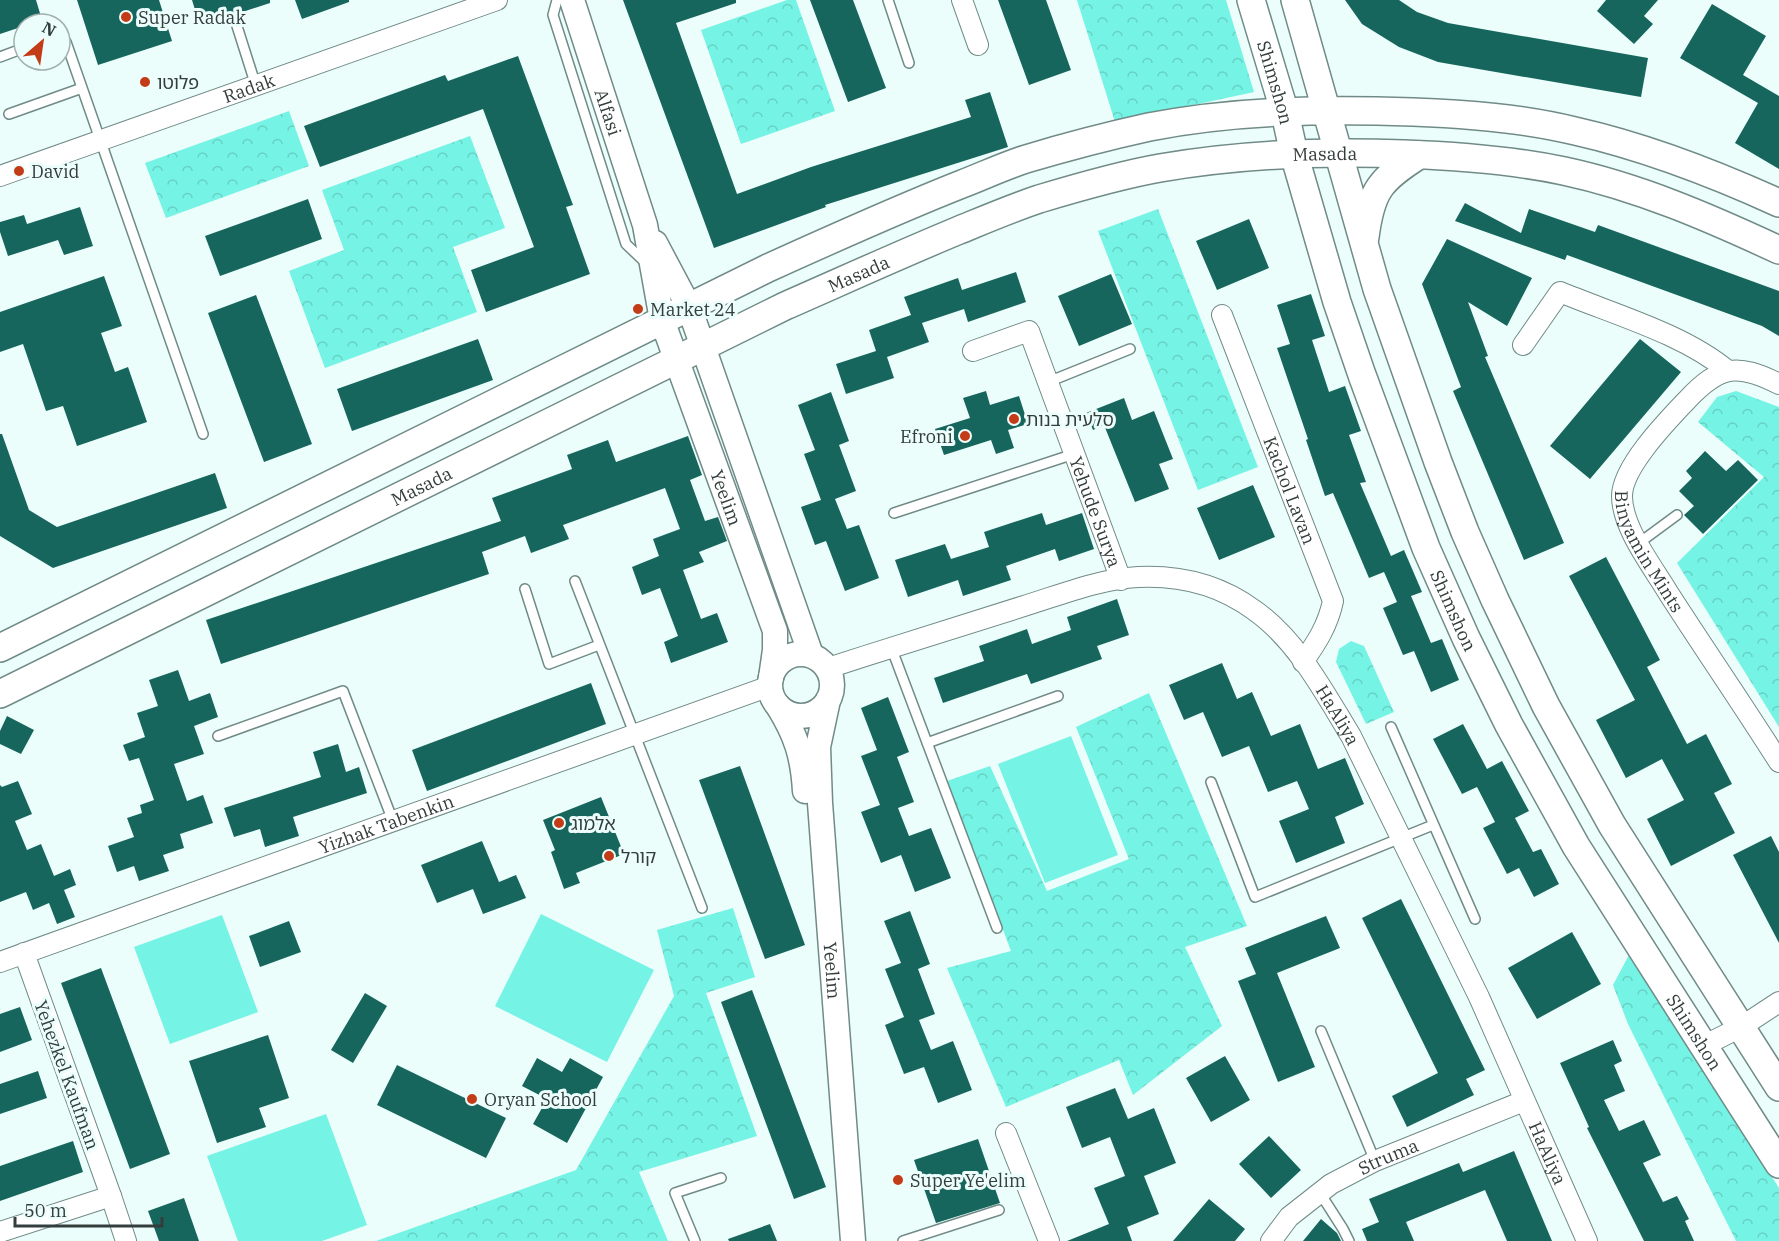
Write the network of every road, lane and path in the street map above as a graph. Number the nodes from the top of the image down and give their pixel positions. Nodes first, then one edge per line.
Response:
1 (497, 0) edge
2 (557, 0) edge
3 (572, 0) edge
4 (888, 0) edge
5 (962, 0) edge
6 (1251, 0) edge
7 (1295, 0) edge
8 (236, 23) dead end
9 (978, 45) dead end
10 (72, 59) edge
11 (909, 63) dead end
12 (256, 86) junction
13 (82, 88) junction
14 (1328, 111) junction
15 (1285, 113) junction
16 (9, 114) dead end
17 (100, 141) junction
18 (1294, 154) junction
19 (1339, 154) junction
20 (1419, 155) junction
21 (0, 176) edge
22 (1779, 203) edge
23 (645, 225) junction
24 (1364, 244) junction
25 (1779, 250) edge
26 (653, 270) junction
27 (689, 307) junction
28 (1222, 315) dead end
29 (662, 320) junction
30 (1523, 345) dead end
31 (703, 347) junction
32 (1130, 349) dead end
33 (973, 351) dead end
34 (676, 360) junction
35 (1728, 371) junction
36 (1047, 382) junction
37 (1779, 384) edge
38 (203, 434) dead end
39 (1074, 453) junction
40 (894, 513) dead end
41 (1677, 515) dead end
42 (1639, 543) junction
43 (1120, 580) junction
44 (575, 581) dead end
45 (525, 589) dead end
46 (600, 645) junction
47 (891, 647) junction
48 (0, 648) edge
49 (819, 662) junction
50 (1303, 662) junction
51 (773, 690) junction
52 (0, 694) edge
53 (1058, 696) dead end
54 (828, 700) junction
55 (1391, 727) dead end
56 (635, 735) junction
57 (218, 736) dead end
58 (927, 743) junction
59 (1779, 762) edge
60 (1211, 782) dead end
61 (393, 821) junction
62 (1433, 825) junction
63 (1402, 838) junction
64 (702, 908) dead end
65 (1475, 919) dead end
66 (997, 928) dead end
67 (24, 953) junction
68 (0, 962) edge
69 (1779, 1002) edge
70 (1741, 1027) junction
71 (1321, 1030) dead end
72 (1703, 1046) junction
73 (1779, 1087) edge
74 (1524, 1101) junction
75 (1006, 1133) dead end
76 (1375, 1161) junction
77 (1779, 1164) edge
78 (721, 1178) dead end
79 (1320, 1193) junction
80 (111, 1196) junction
81 (999, 1210) dead end
82 (0, 1232) edge
83 (126, 1241) edge
84 (695, 1241) edge
85 (838, 1241) edge
86 (853, 1241) edge
87 (903, 1241) edge
88 (1049, 1241) edge
89 (1271, 1241) edge
90 (1349, 1241) edge
91 (1587, 1241) edge

1 - 12 street, Radak
2 - 26 lane
3 - 23 street, Alfasi
4 - 11 lane
5 - 9 street
6 - 15 main road, Shimshon
7 - 14 main road
8 - 12 lane
10 - 13 lane
12 - 17 street, Radak
13 - 16 lane
13 - 17 lane
14 - 15 main road
14 - 19 main road
14 - 22 main road
15 - 18 main road, Shimshon
15 - 27 main road
17 - 21 street, Radak
17 - 38 lane
18 - 19 main road, Masada
18 - 31 main road, Masada
18 - 72 main road, Shimshon
19 - 20 main road, Masada
19 - 24 main road
20 - 24 main road
20 - 25 main road, Masada
23 - 26 street, Alfasi
23 - 27 street, Alfasi
24 - 70 main road
26 - 29 street, Alfasi
27 - 29 main road
27 - 31 street, Yeelim
28 - 50 street, Kachol Lavan
29 - 34 street, Yeelim
29 - 48 main road
30 - 35 street
31 - 34 main road, Masada
31 - 49 street, Yeelim
32 - 36 lane
33 - 36 street, Yehude Surya
34 - 51 street, Yeelim
34 - 52 main road, Masada
35 - 37 street
35 - 42 street, Binyamin Mints
36 - 39 street, Yehude Surya
39 - 40 lane
39 - 43 street, Yehude Surya
41 - 42 lane
42 - 59 street, Binyamin Mints
43 - 47 street, HaAliya
43 - 50 street, HaAliya
44 - 46 lane
45 - 46 lane
46 - 56 lane
47 - 49 street, HaAliya
47 - 58 lane
49 - 51 street
49 - 54 street
50 - 63 street, HaAliya
51 - 54 street
51 - 56 street, Yizhak Tabenkin
51 - 85 street, Yeelim
53 - 58 lane
54 - 86 street, Yeelim
55 - 62 lane
56 - 61 street, Yizhak Tabenkin
56 - 64 lane
57 - 61 lane
58 - 66 lane
60 - 63 lane
61 - 67 street, Yizhak Tabenkin
62 - 63 lane
62 - 65 lane
63 - 74 street, HaAliya
67 - 68 street, Yizhak Tabenkin
67 - 80 street, Yehezkel Kaufman
69 - 70 street
70 - 72 street
70 - 73 main road
71 - 76 lane
72 - 77 main road, Shimshon
74 - 76 street, Struma
74 - 91 street, HaAliya
75 - 88 street
76 - 79 street, Struma
78 - 84 lane
79 - 89 street, Struma
79 - 90 lane
80 - 82 street
80 - 83 street, Yehezkel Kaufman
81 - 87 lane

